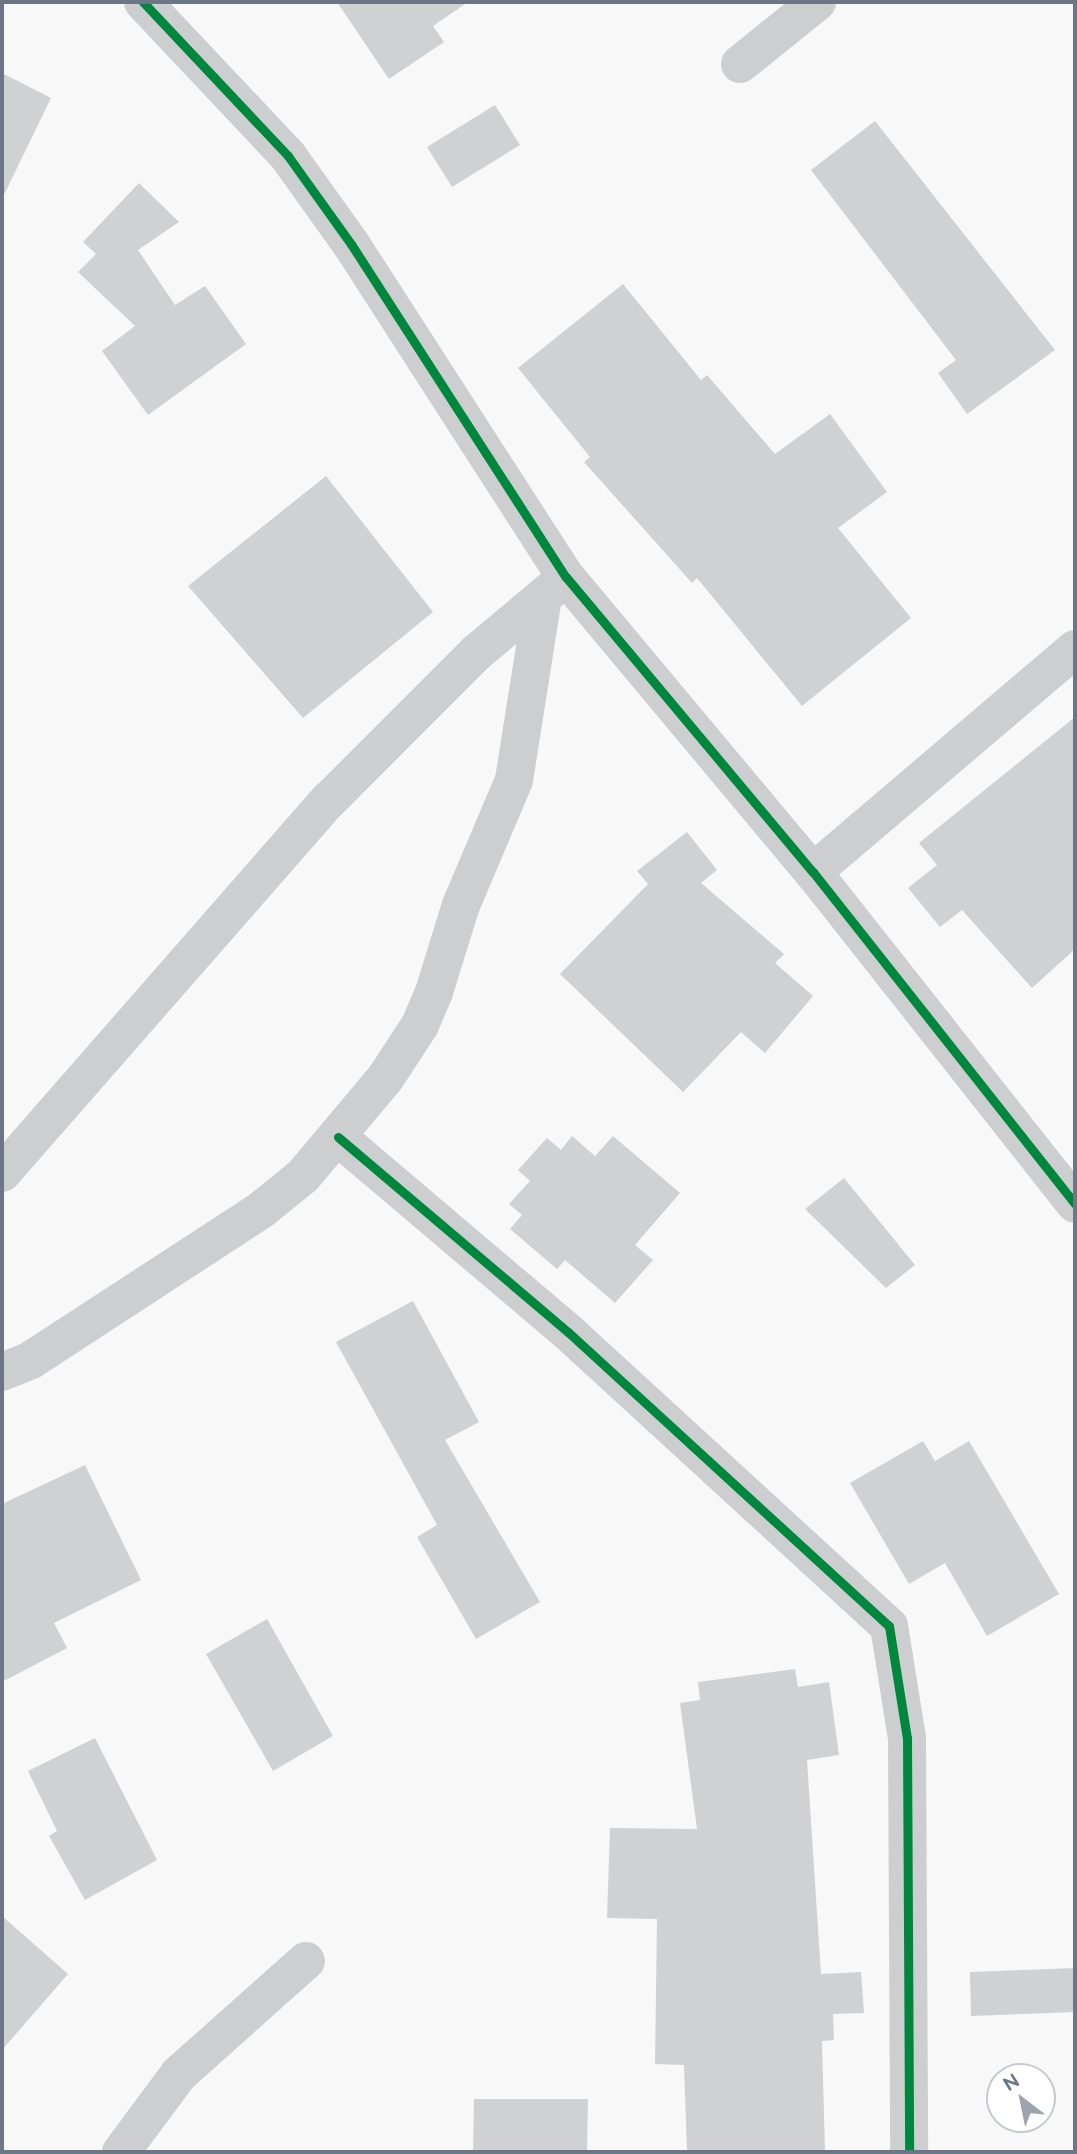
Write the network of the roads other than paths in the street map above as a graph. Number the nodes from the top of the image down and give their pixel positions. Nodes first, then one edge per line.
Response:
1 (143, 2) edge
2 (817, 2) edge
3 (740, 64) dead end
4 (555, 587) junction
5 (1075, 649) edge
6 (813, 872) junction
7 (338, 1137) junction
8 (2, 1173) edge
9 (1075, 1204) edge
10 (2, 1373) edge
11 (306, 1961) dead end
12 (121, 2152) edge
13 (909, 2152) edge

1 - 4 street
2 - 3 street
4 - 6 street
4 - 7 street
4 - 8 street
5 - 6 street
6 - 9 street
7 - 10 street
7 - 13 street
11 - 12 street

